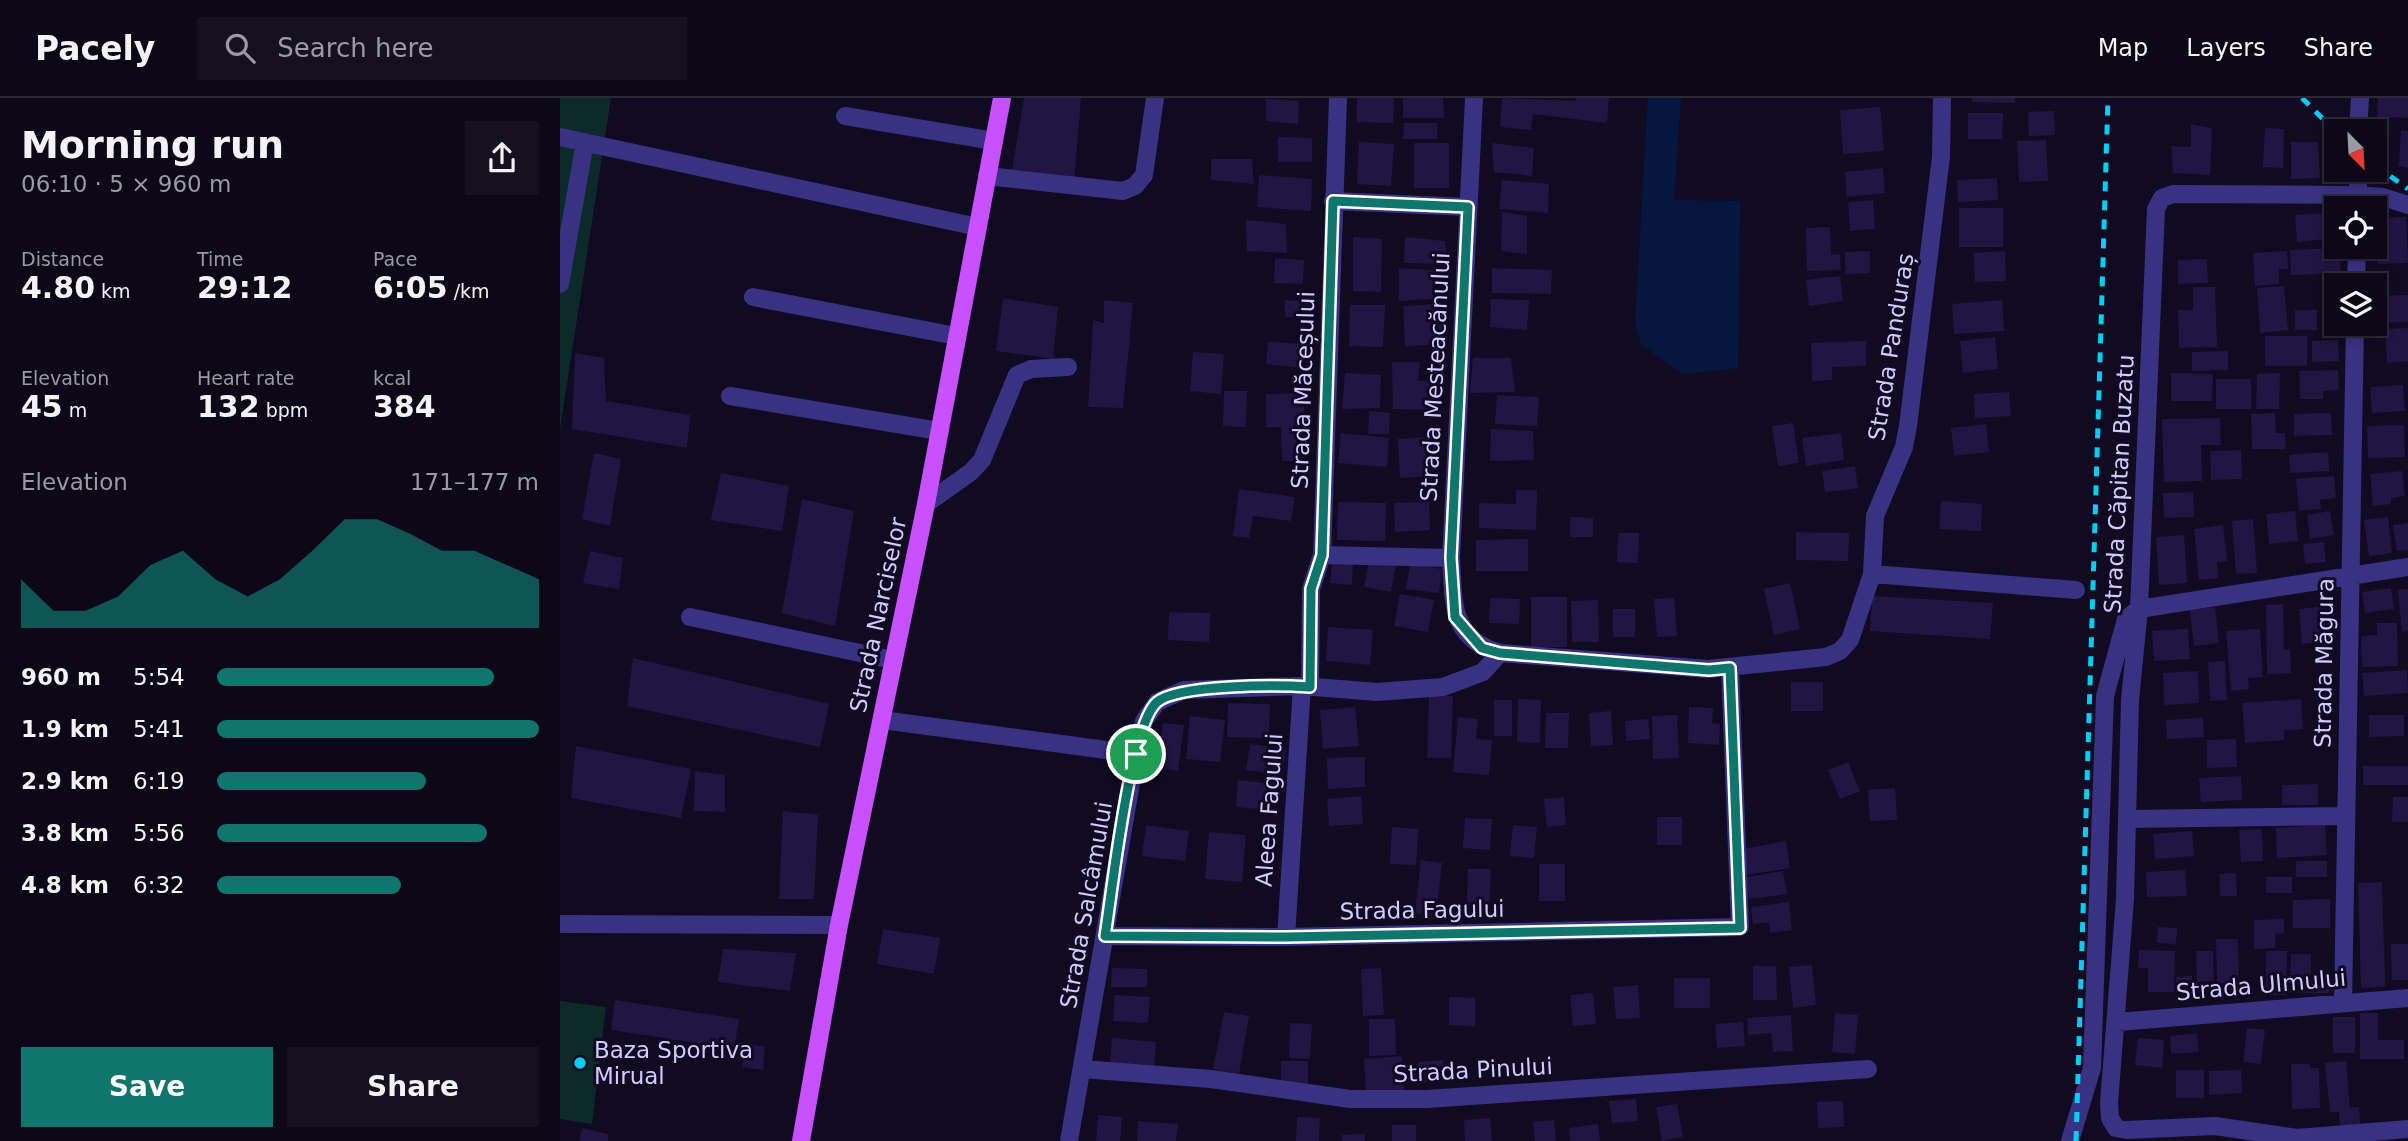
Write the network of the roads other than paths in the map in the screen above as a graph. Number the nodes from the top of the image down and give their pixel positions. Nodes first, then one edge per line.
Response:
1 (1002, 98) edge
2 (1155, 98) edge
3 (1339, 98) edge
4 (1474, 98) edge
5 (1942, 98) edge
6 (2360, 98) edge
7 (845, 116) dead end
8 (2359, 119) edge
9 (560, 137) edge
10 (994, 141) junction
11 (585, 142) junction
12 (987, 176) junction
13 (2387, 198) edge
14 (2324, 200) edge
15 (1333, 201) junction
16 (2408, 205) edge
17 (1468, 207) junction
18 (978, 227) junction
19 (560, 284) edge
20 (753, 298) dead end
21 (956, 336) junction
22 (2355, 336) edge
23 (1068, 367) dead end
24 (730, 396) dead end
25 (939, 431) junction
26 (926, 504) junction
27 (1322, 555) junction
28 (1451, 558) junction
29 (2408, 567) edge
30 (1872, 574) junction
31 (2350, 576) junction
32 (2076, 590) dead end
33 (2139, 609) junction
34 (690, 617) dead end
35 (1482, 648) joint
36 (1500, 653) junction
37 (893, 660) junction
38 (1730, 668) junction
39 (1306, 687) junction
40 (881, 720) junction
41 (1136, 754) junction
42 (2346, 816) junction
43 (2128, 819) junction
44 (560, 924) edge
45 (839, 925) junction
46 (1105, 936) junction
47 (1286, 937) junction
48 (2408, 998) edge
49 (2343, 1003) junction
50 (2118, 1022) junction
51 (1082, 1069) junction
52 (1868, 1069) dead end
53 (2408, 1129) edge
54 (801, 1141) edge
55 (1069, 1141) edge
56 (2070, 1141) edge

1 - 10 main road, Strada Narciselor
2 - 12 street
3 - 15 street, Strada Măceșului
4 - 17 street, Strada Mesteacănului
5 - 30 street, Strada Panduraș
6 - 8 street
7 - 10 street
9 - 11 street
10 - 12 main road, Strada Narciselor
11 - 18 street
11 - 19 street
12 - 18 main road, Strada Narciselor
13 - 16 street, Strada Căpitan Buzatu
14 - 33 street, Strada Căpitan Buzatu
15 - 17 street
15 - 27 street, Strada Măceșului
17 - 28 street, Strada Mesteacănului
18 - 21 main road, Strada Narciselor
20 - 21 street
21 - 25 main road, Strada Narciselor
22 - 31 street, Strada Măgura
23 - 26 street
24 - 25 street
25 - 26 main road, Strada Narciselor
26 - 37 main road, Strada Narciselor
27 - 28 street
27 - 39 street, Strada Măceșului
28 - 35 street, Strada Mesteacănului
29 - 31 street
30 - 32 street
30 - 38 street, Strada Panduraș
31 - 33 street
31 - 42 street, Strada Măgura
33 - 43 street, Strada Căpitan Buzatu
33 - 56 street
34 - 37 street
35 - 36 street, Strada Panduraș
36 - 38 street, Strada Panduraș
36 - 39 street, Strada Salcâmului
37 - 40 main road, Strada Narciselor
38 - 47 street, Strada Fagului
39 - 41 street, Strada Salcâmului
39 - 47 street, Aleea Fagului
40 - 41 street
40 - 45 main road, Strada Narciselor
41 - 46 street, Strada Salcâmului
42 - 43 street
42 - 49 street, Strada Măgura
43 - 50 street, Strada Căpitan Buzatu
44 - 45 street
45 - 54 main road, Strada Narciselor
46 - 47 street, Strada Fagului
46 - 51 street, Strada Salcâmului
48 - 49 street, Strada Ulmului
49 - 50 street, Strada Ulmului
50 - 53 street, Strada Căpitan Buzatu
51 - 52 street, Strada Pinului
51 - 55 street, Strada Salcâmului

